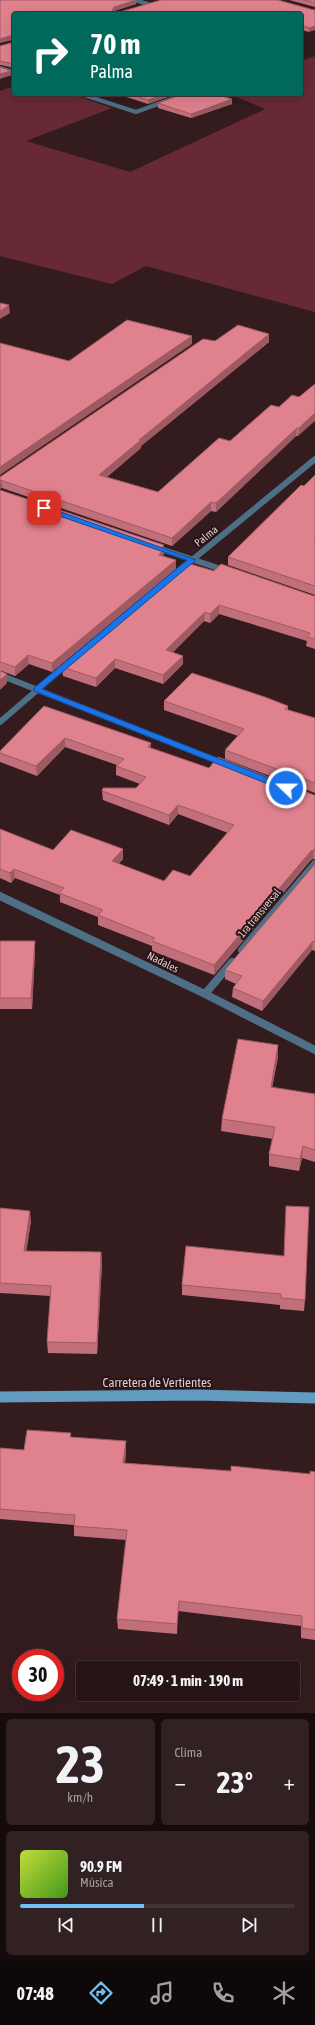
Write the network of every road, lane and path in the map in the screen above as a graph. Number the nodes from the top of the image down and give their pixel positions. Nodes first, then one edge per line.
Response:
1 (134, 0) edge
2 (155, 2) edge
3 (148, 4) junction
4 (142, 6) edge
5 (0, 68) edge
6 (12, 71) edge
7 (87, 96) edge
8 (180, 96) edge
9 (315, 459) edge
10 (148, 544) edge
11 (192, 560) junction
12 (235, 574) edge
13 (174, 575) edge
14 (78, 654) edge
15 (0, 675) edge
16 (37, 689) junction
17 (0, 722) edge
18 (234, 767) edge
19 (315, 864) edge
20 (0, 896) edge
21 (205, 994) junction
22 (315, 1050) edge
23 (0, 1397) edge
24 (315, 1398) edge

1 - 3 street
2 - 3 street
3 - 4 street
5 - 6 street
7 - 8 street
9 - 11 street, Palma
10 - 11 street
11 - 12 street
11 - 13 street, Palma
14 - 16 street
15 - 16 street
16 - 17 street
16 - 18 street
19 - 21 street, 1ra transversal
20 - 21 street, Nadales
21 - 22 street, Nadales
23 - 24 main road, Carretera de Vertientes

